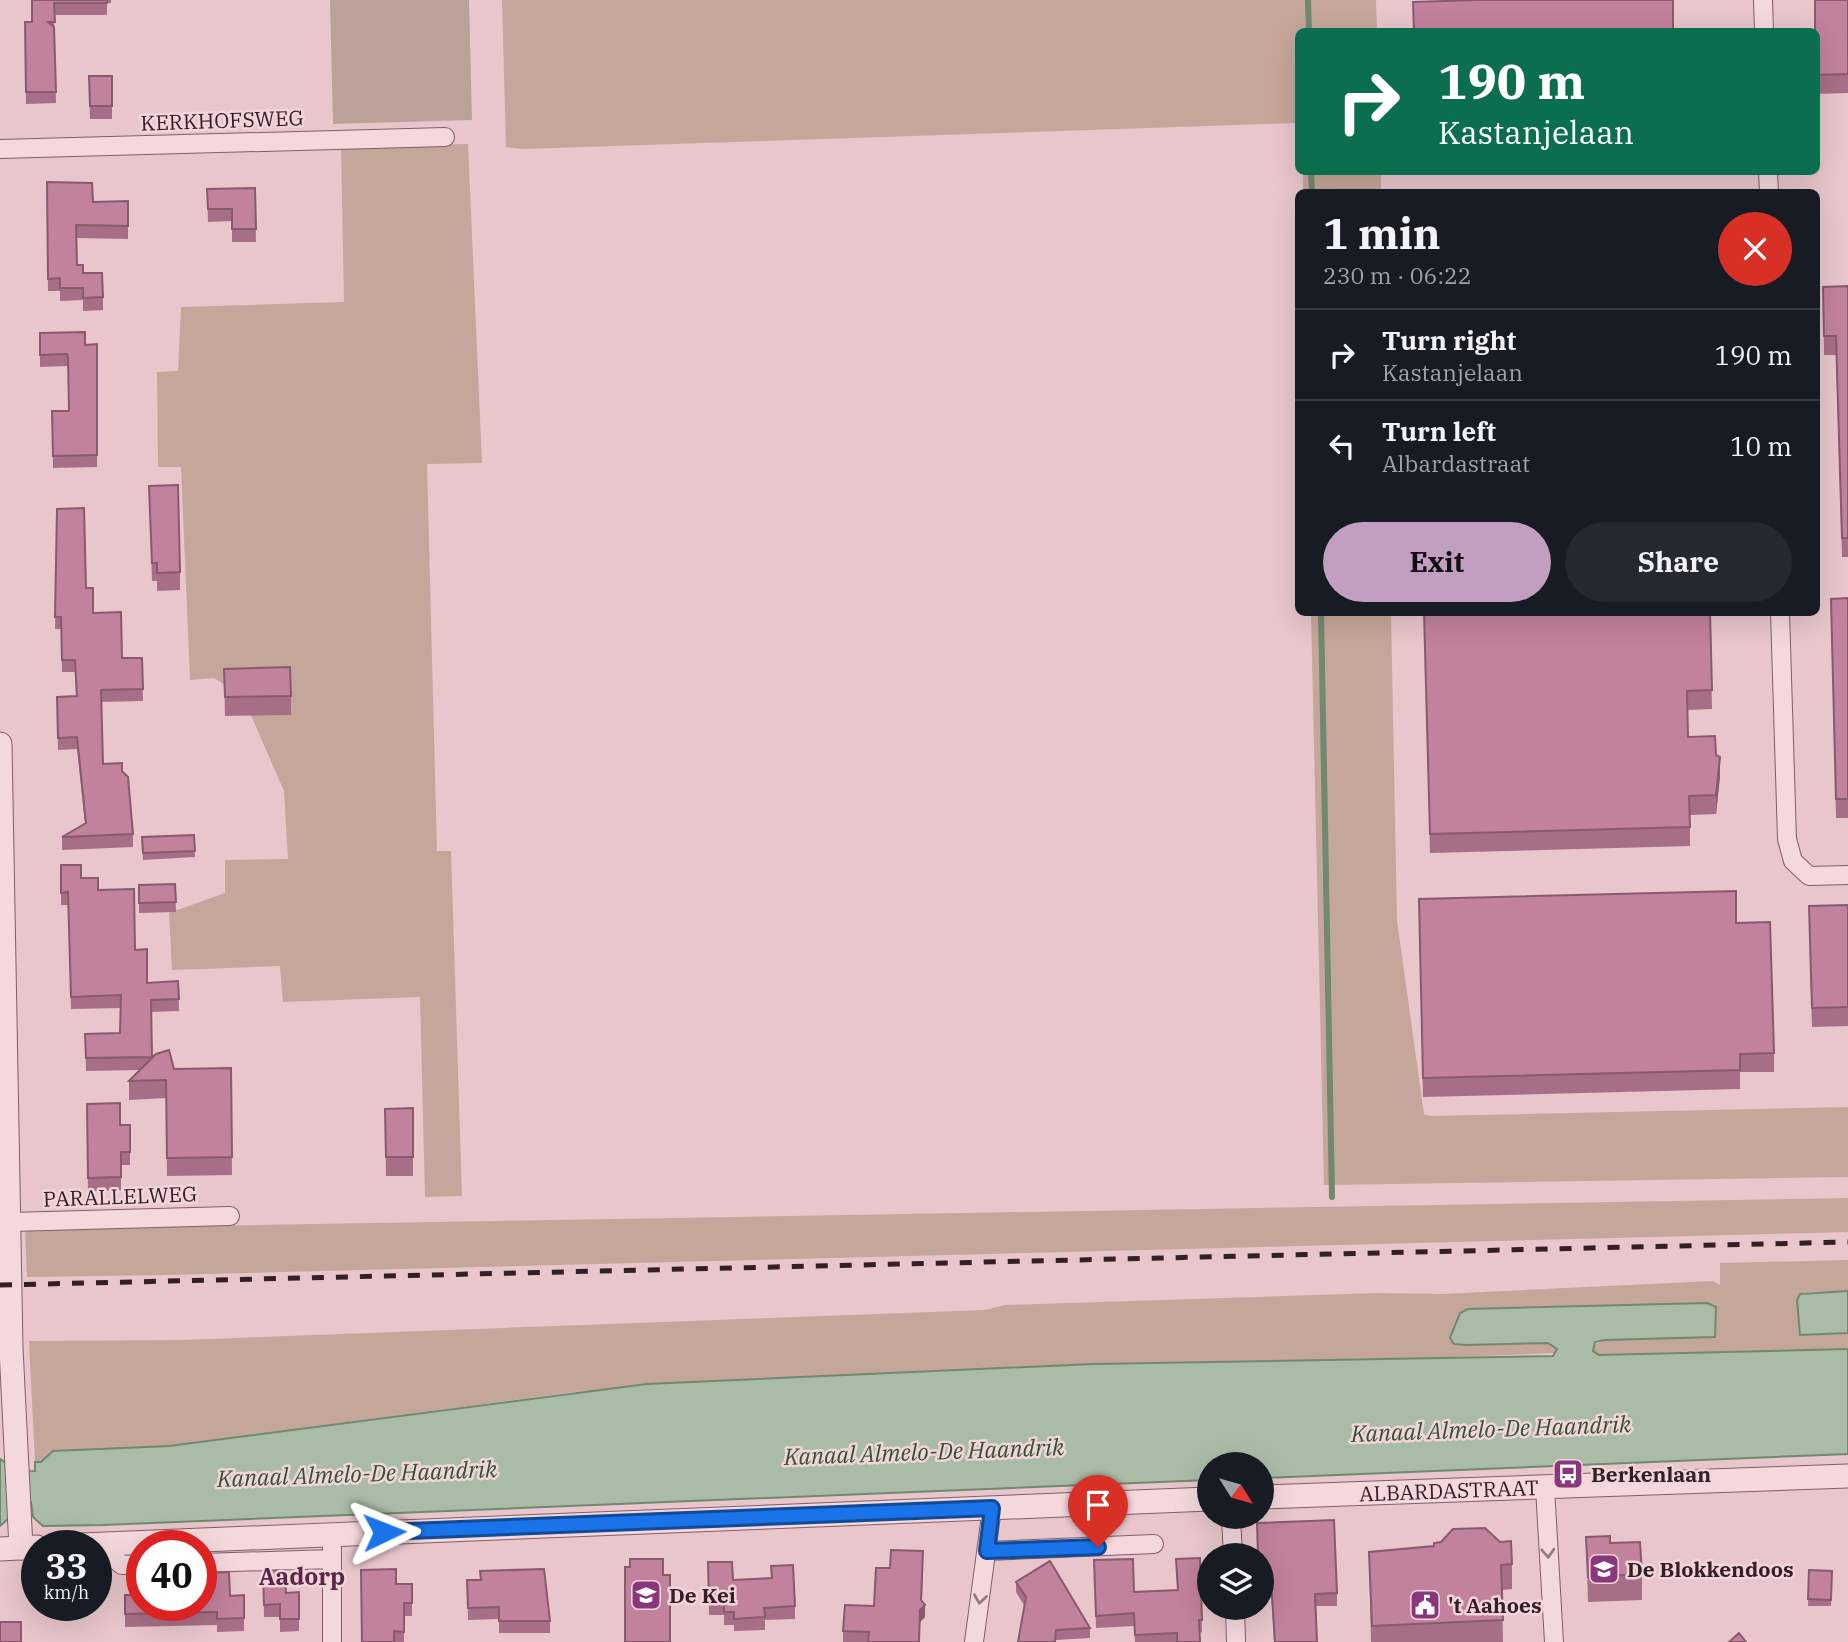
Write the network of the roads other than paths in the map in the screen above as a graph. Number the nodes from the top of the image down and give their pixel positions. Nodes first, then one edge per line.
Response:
1 (1763, 0) edge
2 (1764, 28) edge
3 (445, 137) dead end
4 (0, 149) edge
5 (1780, 616) edge
6 (0, 744) edge
7 (1848, 875) edge
8 (2, 896) edge
9 (4, 1110) edge
10 (230, 1216) dead end
11 (10, 1222) junction
12 (7, 1393) edge
13 (1848, 1476) edge
14 (1545, 1488) junction
15 (1274, 1497) edge
16 (1197, 1499) edge
17 (992, 1508) junction
18 (332, 1534) junction
19 (112, 1545) edge
20 (1154, 1545) dead end
21 (19, 1548) edge
22 (987, 1551) junction
23 (332, 1559) junction
24 (217, 1563) edge
25 (1235, 1620) edge
26 (331, 1642) edge
27 (974, 1642) edge
28 (1236, 1642) edge
29 (1554, 1642) edge

1 - 2 street
3 - 4 street, KERKHOFSWEG
5 - 7 street
6 - 8 street
8 - 9 street
9 - 11 street
10 - 11 street, PARALLELWEG
11 - 12 street
12 - 21 street
13 - 14 street, ALBARDASTRAAT
14 - 15 street, ALBARDASTRAAT
14 -> 29 street
16 - 17 street
17 - 18 street
17 - 22 street
18 - 19 street
18 - 23 street
20 - 22 street
22 -> 27 street
23 - 24 street
23 - 26 street
25 - 28 street

